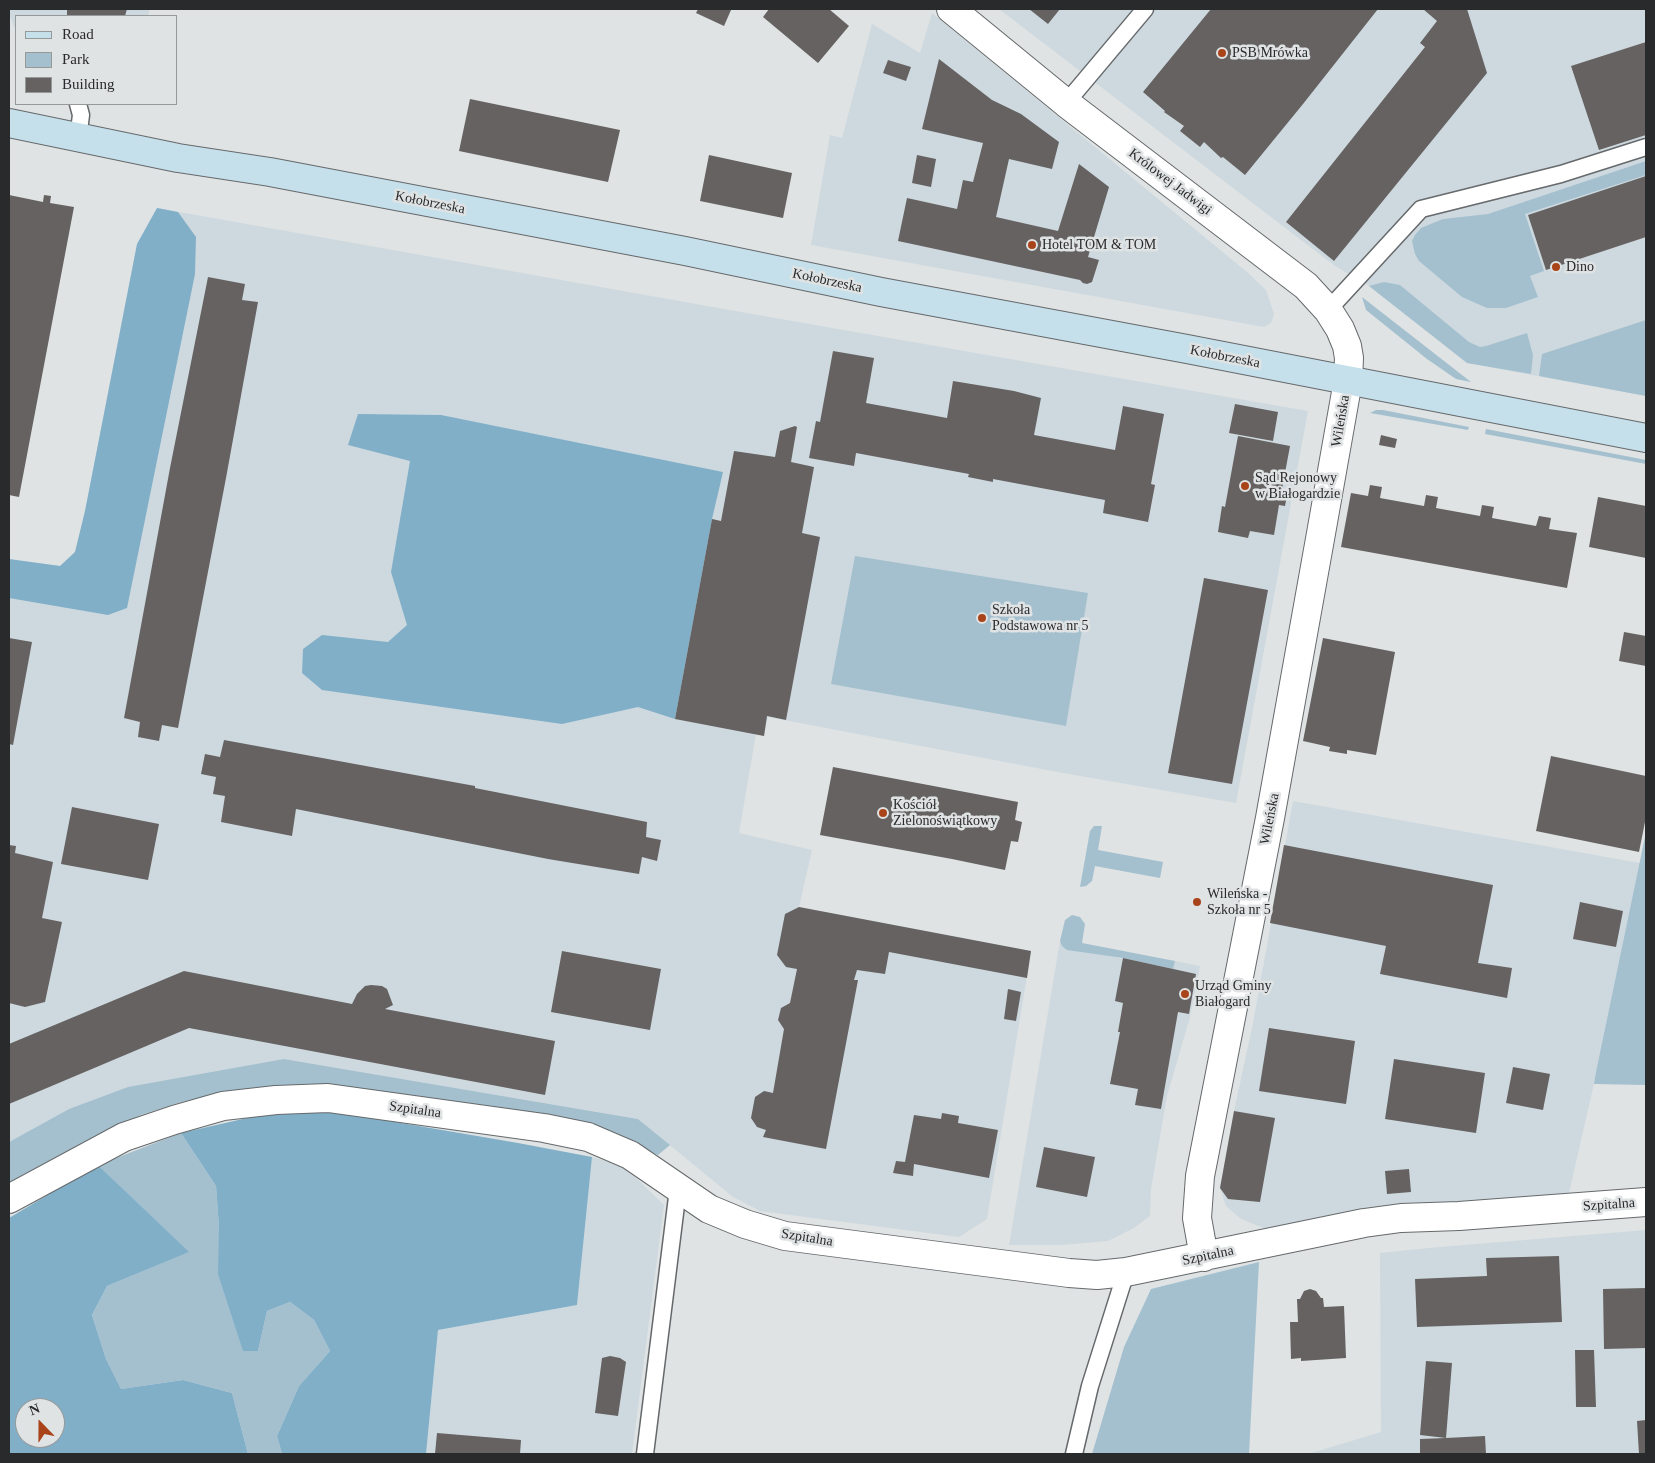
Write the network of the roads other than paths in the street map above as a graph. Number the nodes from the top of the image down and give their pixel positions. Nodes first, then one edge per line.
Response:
1 (951, 9) edge
2 (1145, 9) edge
3 (1066, 103) junction
4 (78, 105) edge
5 (9, 123) edge
6 (78, 138) junction
7 (1646, 147) edge
8 (1328, 310) junction
9 (1348, 381) junction
10 (1646, 438) edge
11 (678, 1189) junction
12 (9, 1199) edge
13 (1646, 1202) edge
14 (1204, 1257) junction
15 (1126, 1272) junction
16 (645, 1454) edge
17 (1074, 1454) edge

1 - 3 street, Królowej Jadwigi
2 - 3 lane
3 - 8 street, Królowej Jadwigi
4 - 6 lane
5 - 6 main road, Kołobrzeska
6 - 9 main road, Kołobrzeska
7 - 8 lane
8 - 9 street, Królowej Jadwigi
9 - 10 main road, Kołobrzeska
9 - 14 street, Wileńska
11 - 12 street, Szpitalna
11 - 15 street, Szpitalna
11 - 16 lane
13 - 14 street, Szpitalna
14 - 15 street, Szpitalna
15 - 17 lane

